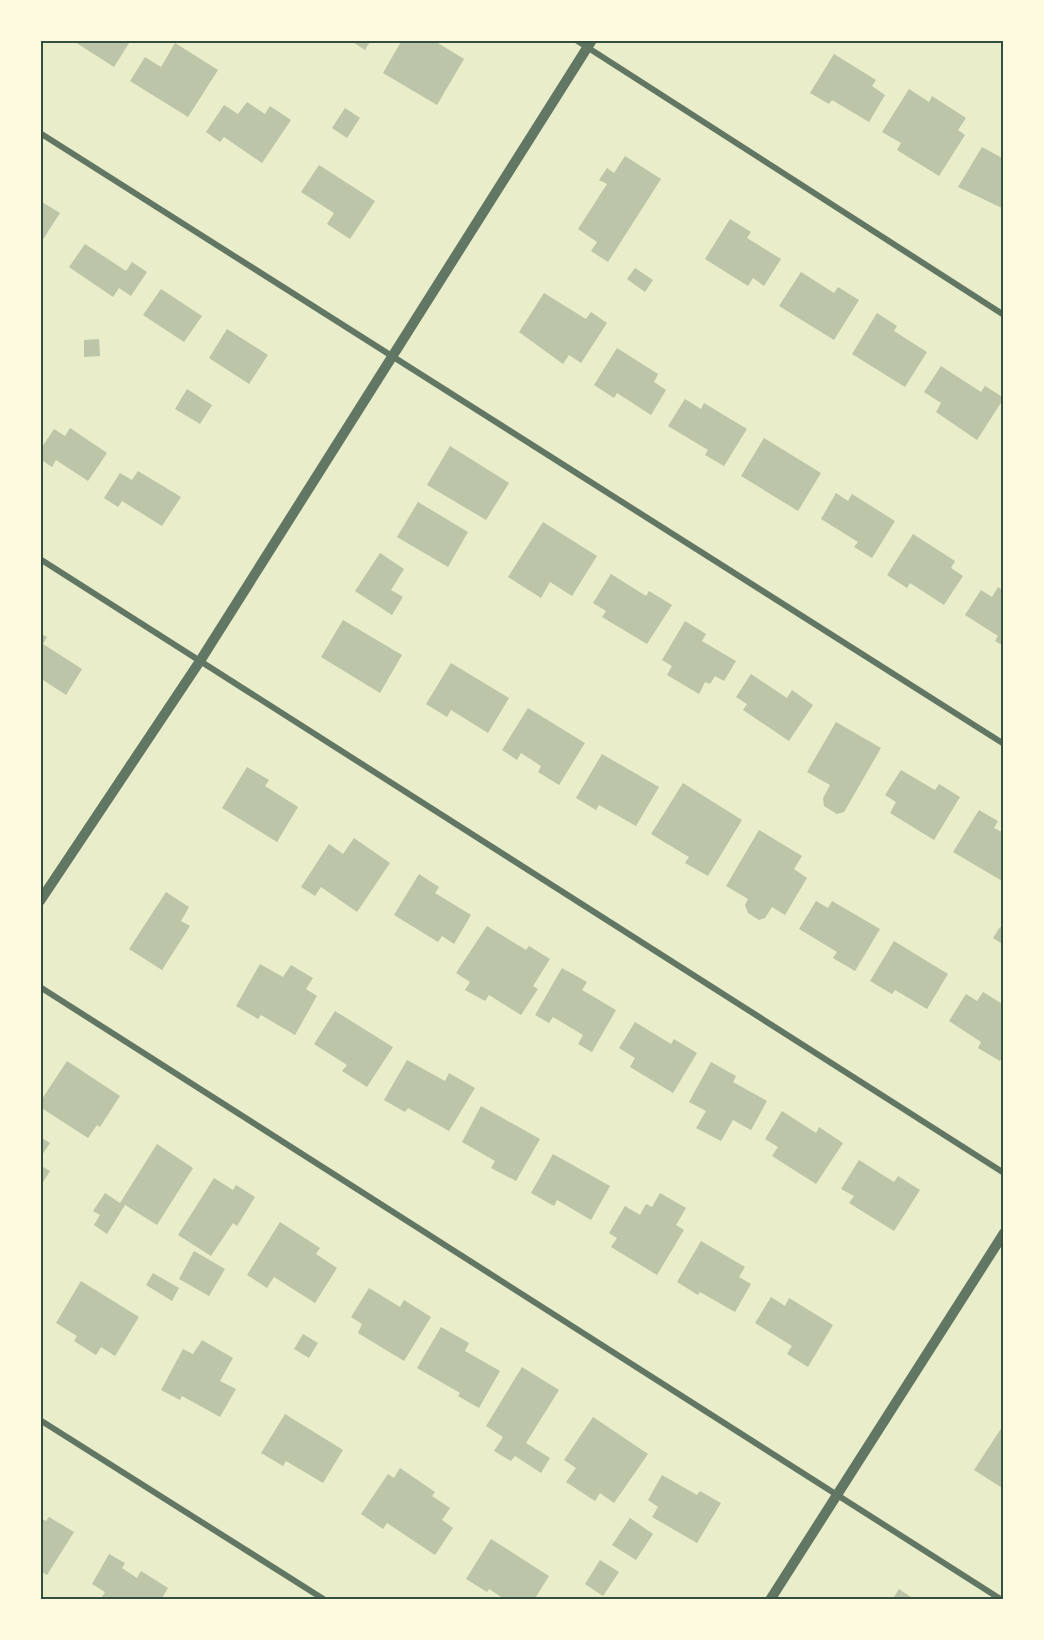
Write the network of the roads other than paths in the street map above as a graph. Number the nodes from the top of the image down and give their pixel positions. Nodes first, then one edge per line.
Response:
1 (576, 40) edge
2 (590, 44) edge
3 (40, 133) edge
4 (1004, 315) edge
5 (391, 356) junction
6 (40, 559) edge
7 (200, 661) junction
8 (1004, 744) edge
9 (40, 901) edge
10 (40, 987) edge
11 (1004, 1173) edge
12 (1004, 1233) edge
13 (40, 1420) edge
14 (838, 1495) junction
15 (325, 1599) edge
16 (770, 1599) edge
17 (1002, 1599) edge

1 - 2 street
2 - 4 street
2 - 5 street
3 - 5 street
5 - 7 street
5 - 8 street
6 - 7 street
7 - 9 street
7 - 11 street
10 - 14 street
12 - 14 street
13 - 15 street
14 - 16 street
14 - 17 street

